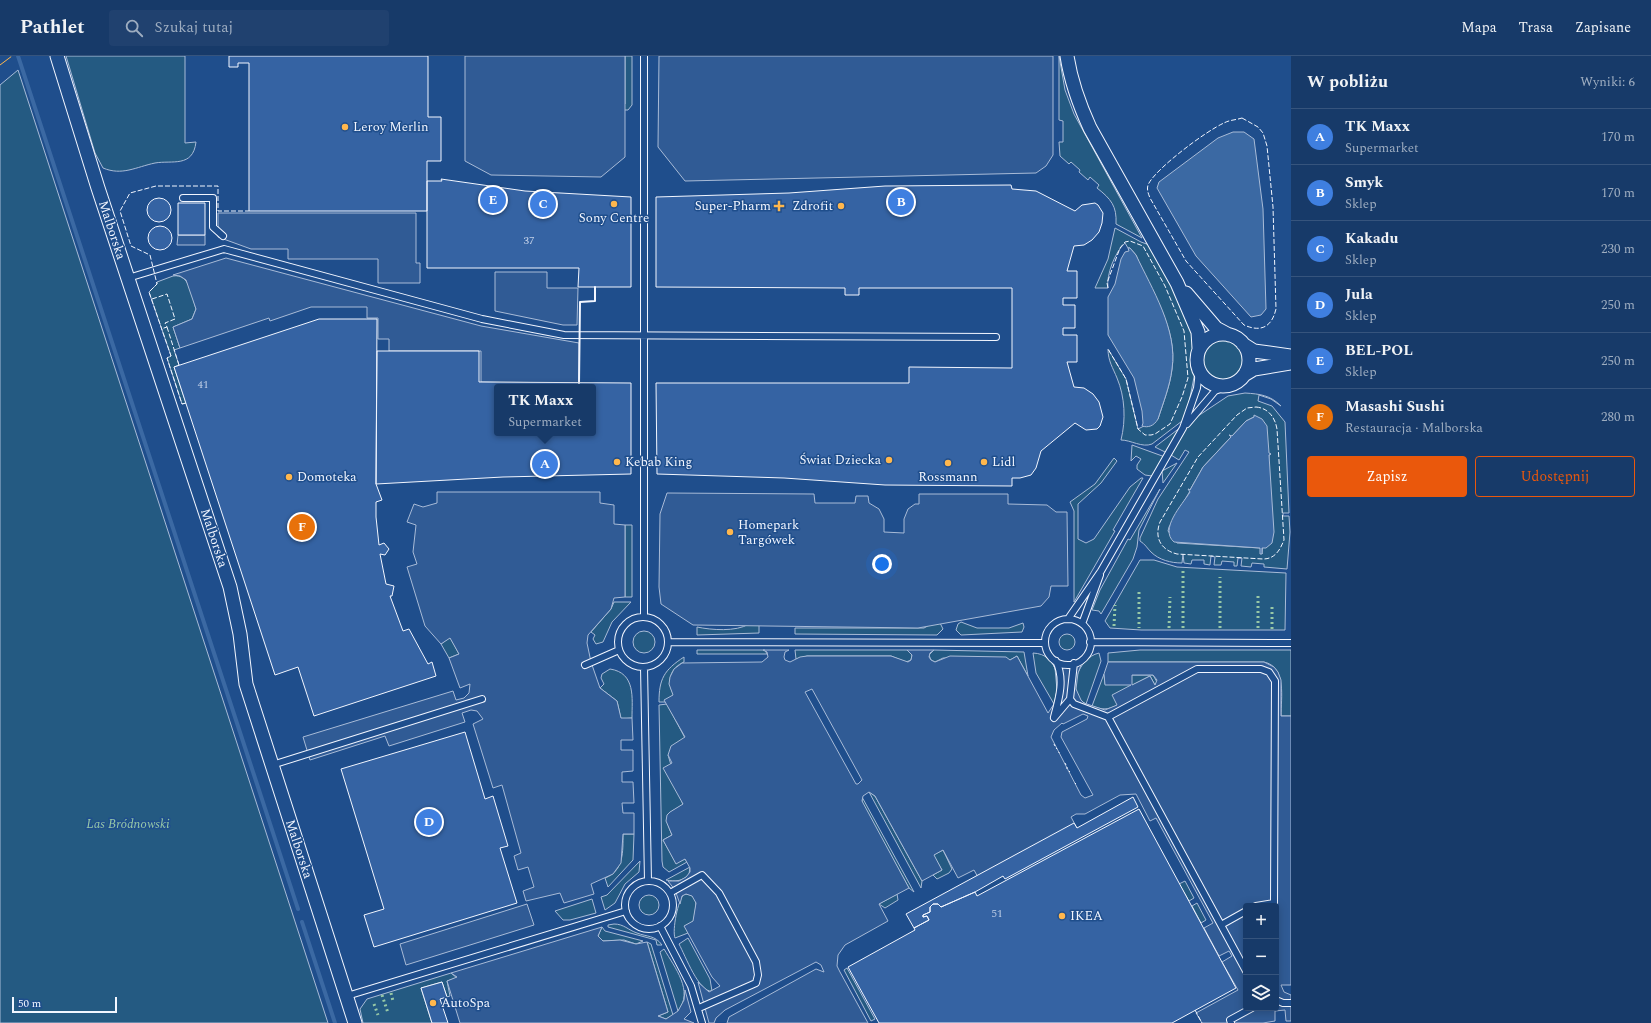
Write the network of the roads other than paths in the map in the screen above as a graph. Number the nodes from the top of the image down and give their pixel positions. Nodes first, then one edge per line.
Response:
1 (57, 56) edge
2 (644, 56) edge
3 (1068, 56) edge
4 (183, 198) dead end
5 (223, 236) dead end
6 (128, 278) junction
7 (1177, 283) junction
8 (644, 335) junction
9 (1229, 335) junction
10 (996, 338) dead end
11 (1243, 344) junction
12 (1200, 348) junction
13 (1291, 356) edge
14 (1291, 363) edge
15 (1199, 371) junction
16 (1244, 375) junction
17 (1227, 386) junction
18 (1183, 428) junction
19 (1101, 571) junction
20 (644, 617) junction
21 (1068, 619) junction
22 (1082, 624) junction
23 (668, 642) junction
24 (1090, 642) junction
25 (1045, 643) junction
26 (1291, 643) edge
27 (619, 650) junction
28 (1056, 661) junction
29 (1074, 663) junction
30 (585, 665) dead end
31 (644, 667) junction
32 (482, 699) dead end
33 (1070, 699) junction
34 (1108, 717) junction
35 (272, 765) junction
36 (648, 881) junction
37 (670, 893) junction
38 (1274, 903) edge
39 (626, 911) junction
40 (1243, 913) edge
41 (1221, 925) junction
42 (660, 926) junction
43 (1243, 965) edge
44 (347, 996) junction
45 (1279, 1001) edge
46 (1291, 1003) edge
47 (699, 1008) junction
48 (1247, 1011) edge
49 (1231, 1021) edge
50 (355, 1023) edge
51 (702, 1023) edge
52 (1224, 1023) edge

1 - 6 street, Malborska
2 - 8 lane
3 - 7 street
4 - 5 lane
6 - 8 lane
6 - 35 street, Malborska
7 - 9 street
7 - 12 street
8 - 10 lane
8 - 20 lane
9 - 11 street
9 - 12 street
11 - 13 street
11 - 16 street
12 - 15 street
14 - 16 street
15 - 17 street
15 - 18 lane
16 - 17 street
17 - 18 lane
18 - 19 lane
19 - 21 lane
19 - 22 lane
20 - 23 lane
20 - 27 lane
21 - 22 lane
21 - 25 lane
22 - 24 lane
23 - 25 lane
23 - 31 lane
24 - 26 lane
24 - 29 lane
25 - 28 lane
27 - 30 lane
27 - 31 lane
28 - 29 lane
28 - 33 lane
29 - 33 lane
31 - 36 lane
32 - 35 lane
33 - 34 lane
34 - 38 lane
34 - 41 lane
35 - 44 street, Malborska
36 - 37 lane
36 - 39 lane
37 - 42 lane
37 - 47 lane
39 - 42 lane
39 - 44 lane
40 - 41 lane
41 - 43 lane
42 - 47 lane
44 - 50 street, Malborska
45 - 46 lane
47 - 51 lane
48 - 49 lane
49 - 52 lane

